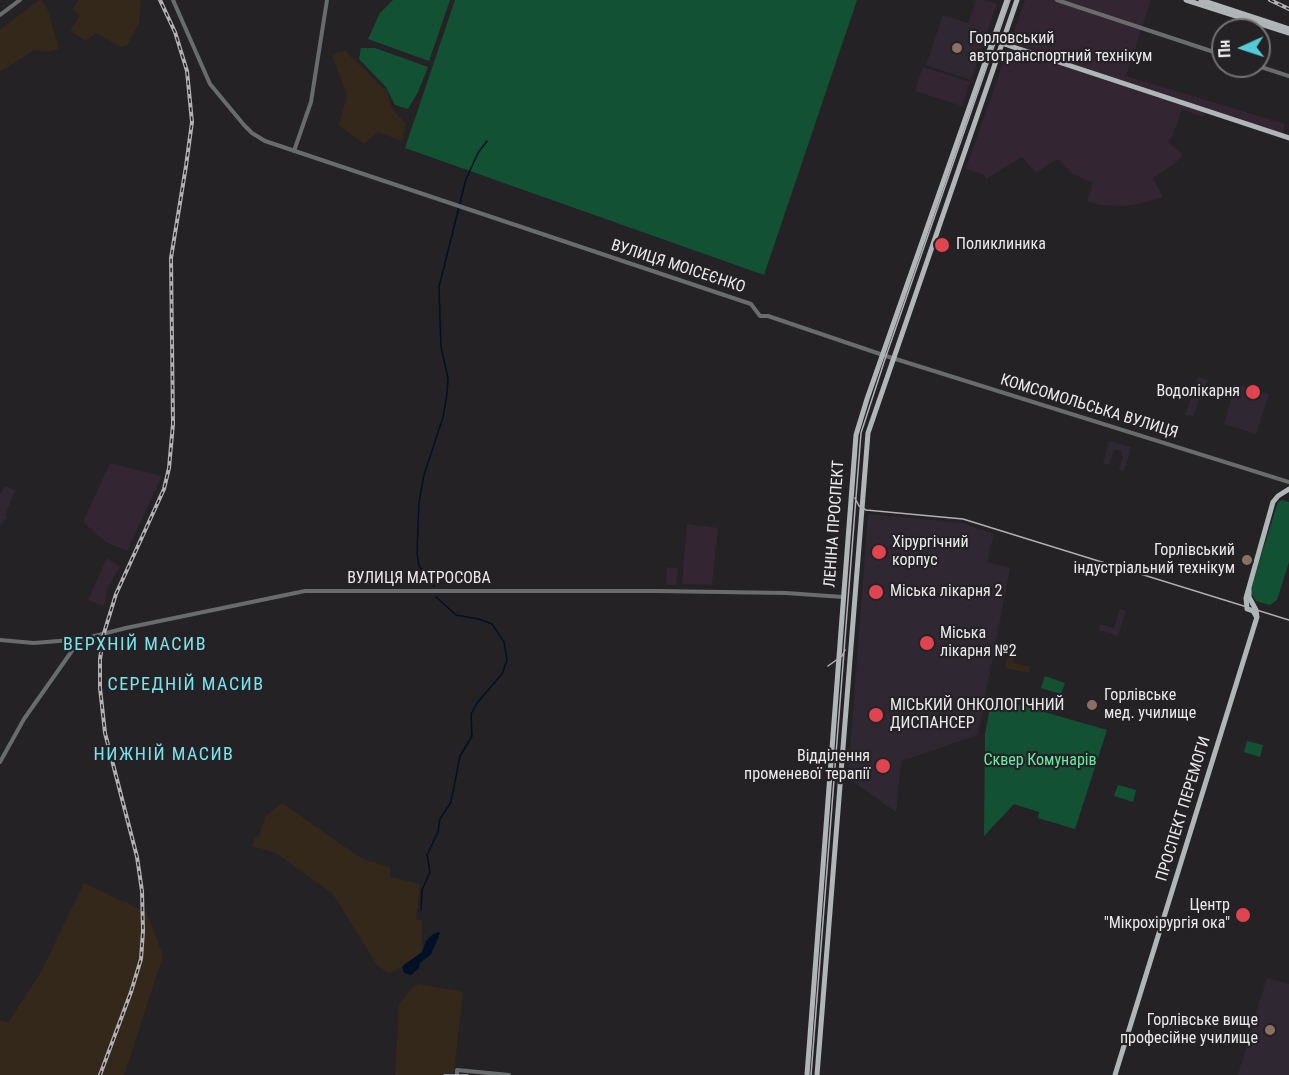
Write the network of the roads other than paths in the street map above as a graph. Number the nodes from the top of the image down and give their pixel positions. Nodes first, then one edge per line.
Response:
1 (20, 0) edge
2 (172, 0) edge
3 (327, 0) edge
4 (1007, 0) edge
5 (1017, 0) edge
6 (1057, 0) edge
7 (1186, 0) edge
8 (1201, 0) edge
9 (0, 15) edge
10 (1289, 31) edge
11 (993, 40) junction
12 (1002, 43) junction
13 (1211, 51) edge
14 (1271, 70) edge
15 (1289, 76) edge
16 (1289, 138) edge
17 (294, 151) junction
18 (883, 355) junction
19 (892, 358) junction
20 (1289, 482) edge
21 (1289, 489) edge
22 (1249, 589) junction
23 (843, 597) junction
24 (1257, 617) junction
25 (83, 639) junction
26 (0, 640) edge
27 (0, 762) edge
28 (829, 778) junction
29 (841, 780) junction
30 (457, 1073) edge
31 (509, 1075) edge
32 (807, 1075) edge
33 (817, 1075) edge
34 (1116, 1075) edge

1 - 9 street
2 - 17 street, ВУЛИЦЯ МОІСЕЄНКО
3 - 17 street
4 - 11 main road, ЛЕНІНА ПРОСПЕКТ
5 - 12 main road, ЛЕНІНА ПРОСПЕКТ
6 - 13 street
7 - 10 main road
8 - 10 main road
11 - 12 main road
11 - 18 main road, ЛЕНІНА ПРОСПЕКТ
12 - 16 main road
12 - 19 main road, ЛЕНІНА ПРОСПЕКТ
14 - 15 street
17 - 18 street, ВУЛИЦЯ МОІСЕЄНКО
18 - 19 street, КОМСОМОЛЬСЬКА ВУЛИЦЯ
18 - 23 main road, ЛЕНІНА ПРОСПЕКТ
19 - 20 street, КОМСОМОЛЬСЬКА ВУЛИЦЯ
19 - 29 main road, ЛЕНІНА ПРОСПЕКТ
21 - 22 main road
22 - 24 main road
22 - 24 main road
23 - 25 street, ВУЛИЦЯ МАТРОСОВА
23 - 28 main road, ЛЕНІНА ПРОСПЕКТ
24 - 34 main road, ПРОСПЕКТ ПЕРЕМОГИ
25 - 26 street, ВУЛИЦЯ МАТРОСОВА
25 - 27 street
28 - 29 main road
28 - 32 main road, ЛЕНІНА ПРОСПЕКТ
29 - 33 main road, ЛЕНІНА ПРОСПЕКТ
30 - 31 street

